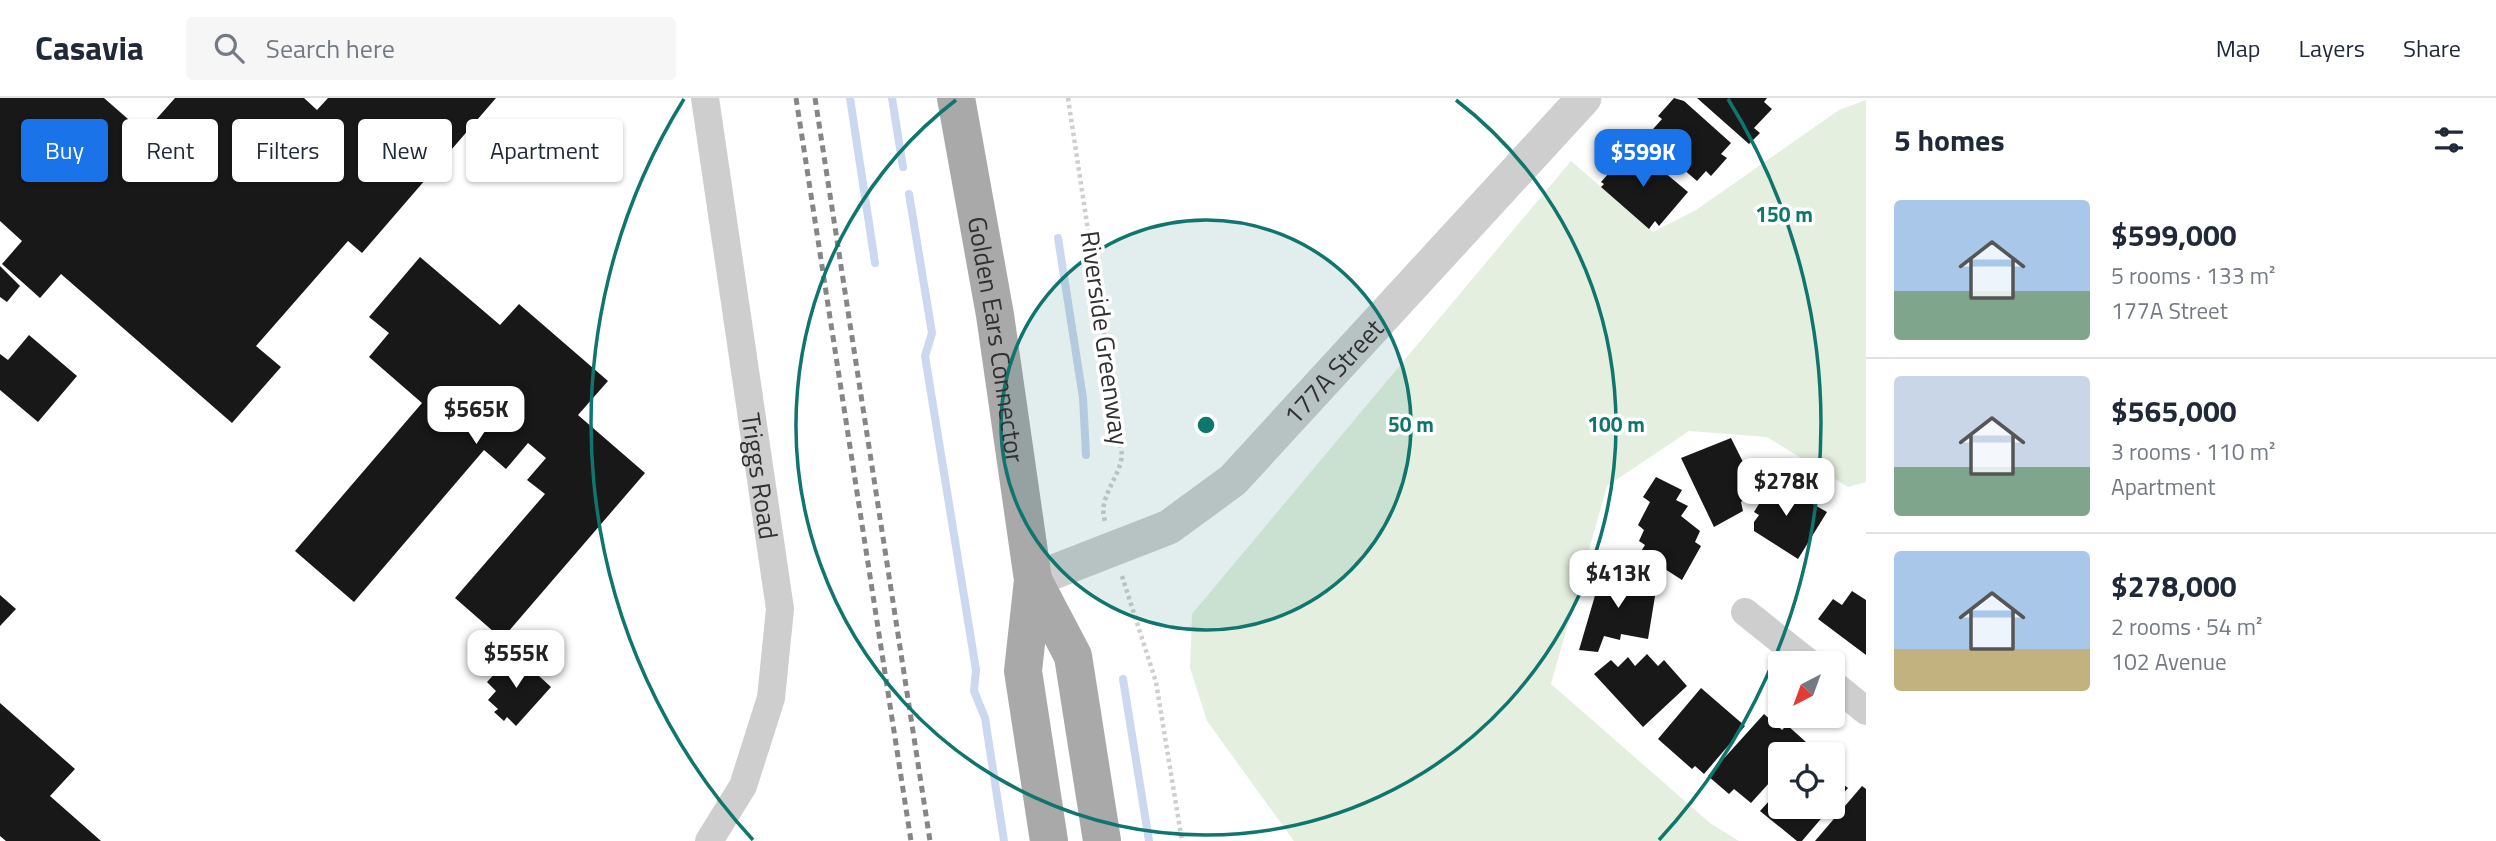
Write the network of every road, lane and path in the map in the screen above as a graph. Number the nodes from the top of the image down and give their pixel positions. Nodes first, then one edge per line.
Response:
1 (705, 98) edge
2 (956, 98) edge
3 (1068, 98) edge
4 (1584, 98) edge
5 (1102, 512) dead end
6 (1034, 580) junction
7 (1127, 596) dead end
8 (1745, 611) dead end
9 (1794, 651) edge
10 (1845, 693) edge
11 (1866, 710) edge
12 (709, 841) edge
13 (1049, 841) edge
14 (1102, 841) edge
15 (1181, 841) edge

1 - 12 street, Triggs Road
2 - 6 main road, Golden Ears Connector
3 - 5 path, Riverside Greenway
4 - 6 street, 177A Street
6 - 13 main road, Golden Ears Connector
6 - 14 main road, Golden Ears Connector
7 - 15 path
8 - 9 street
10 - 11 street

